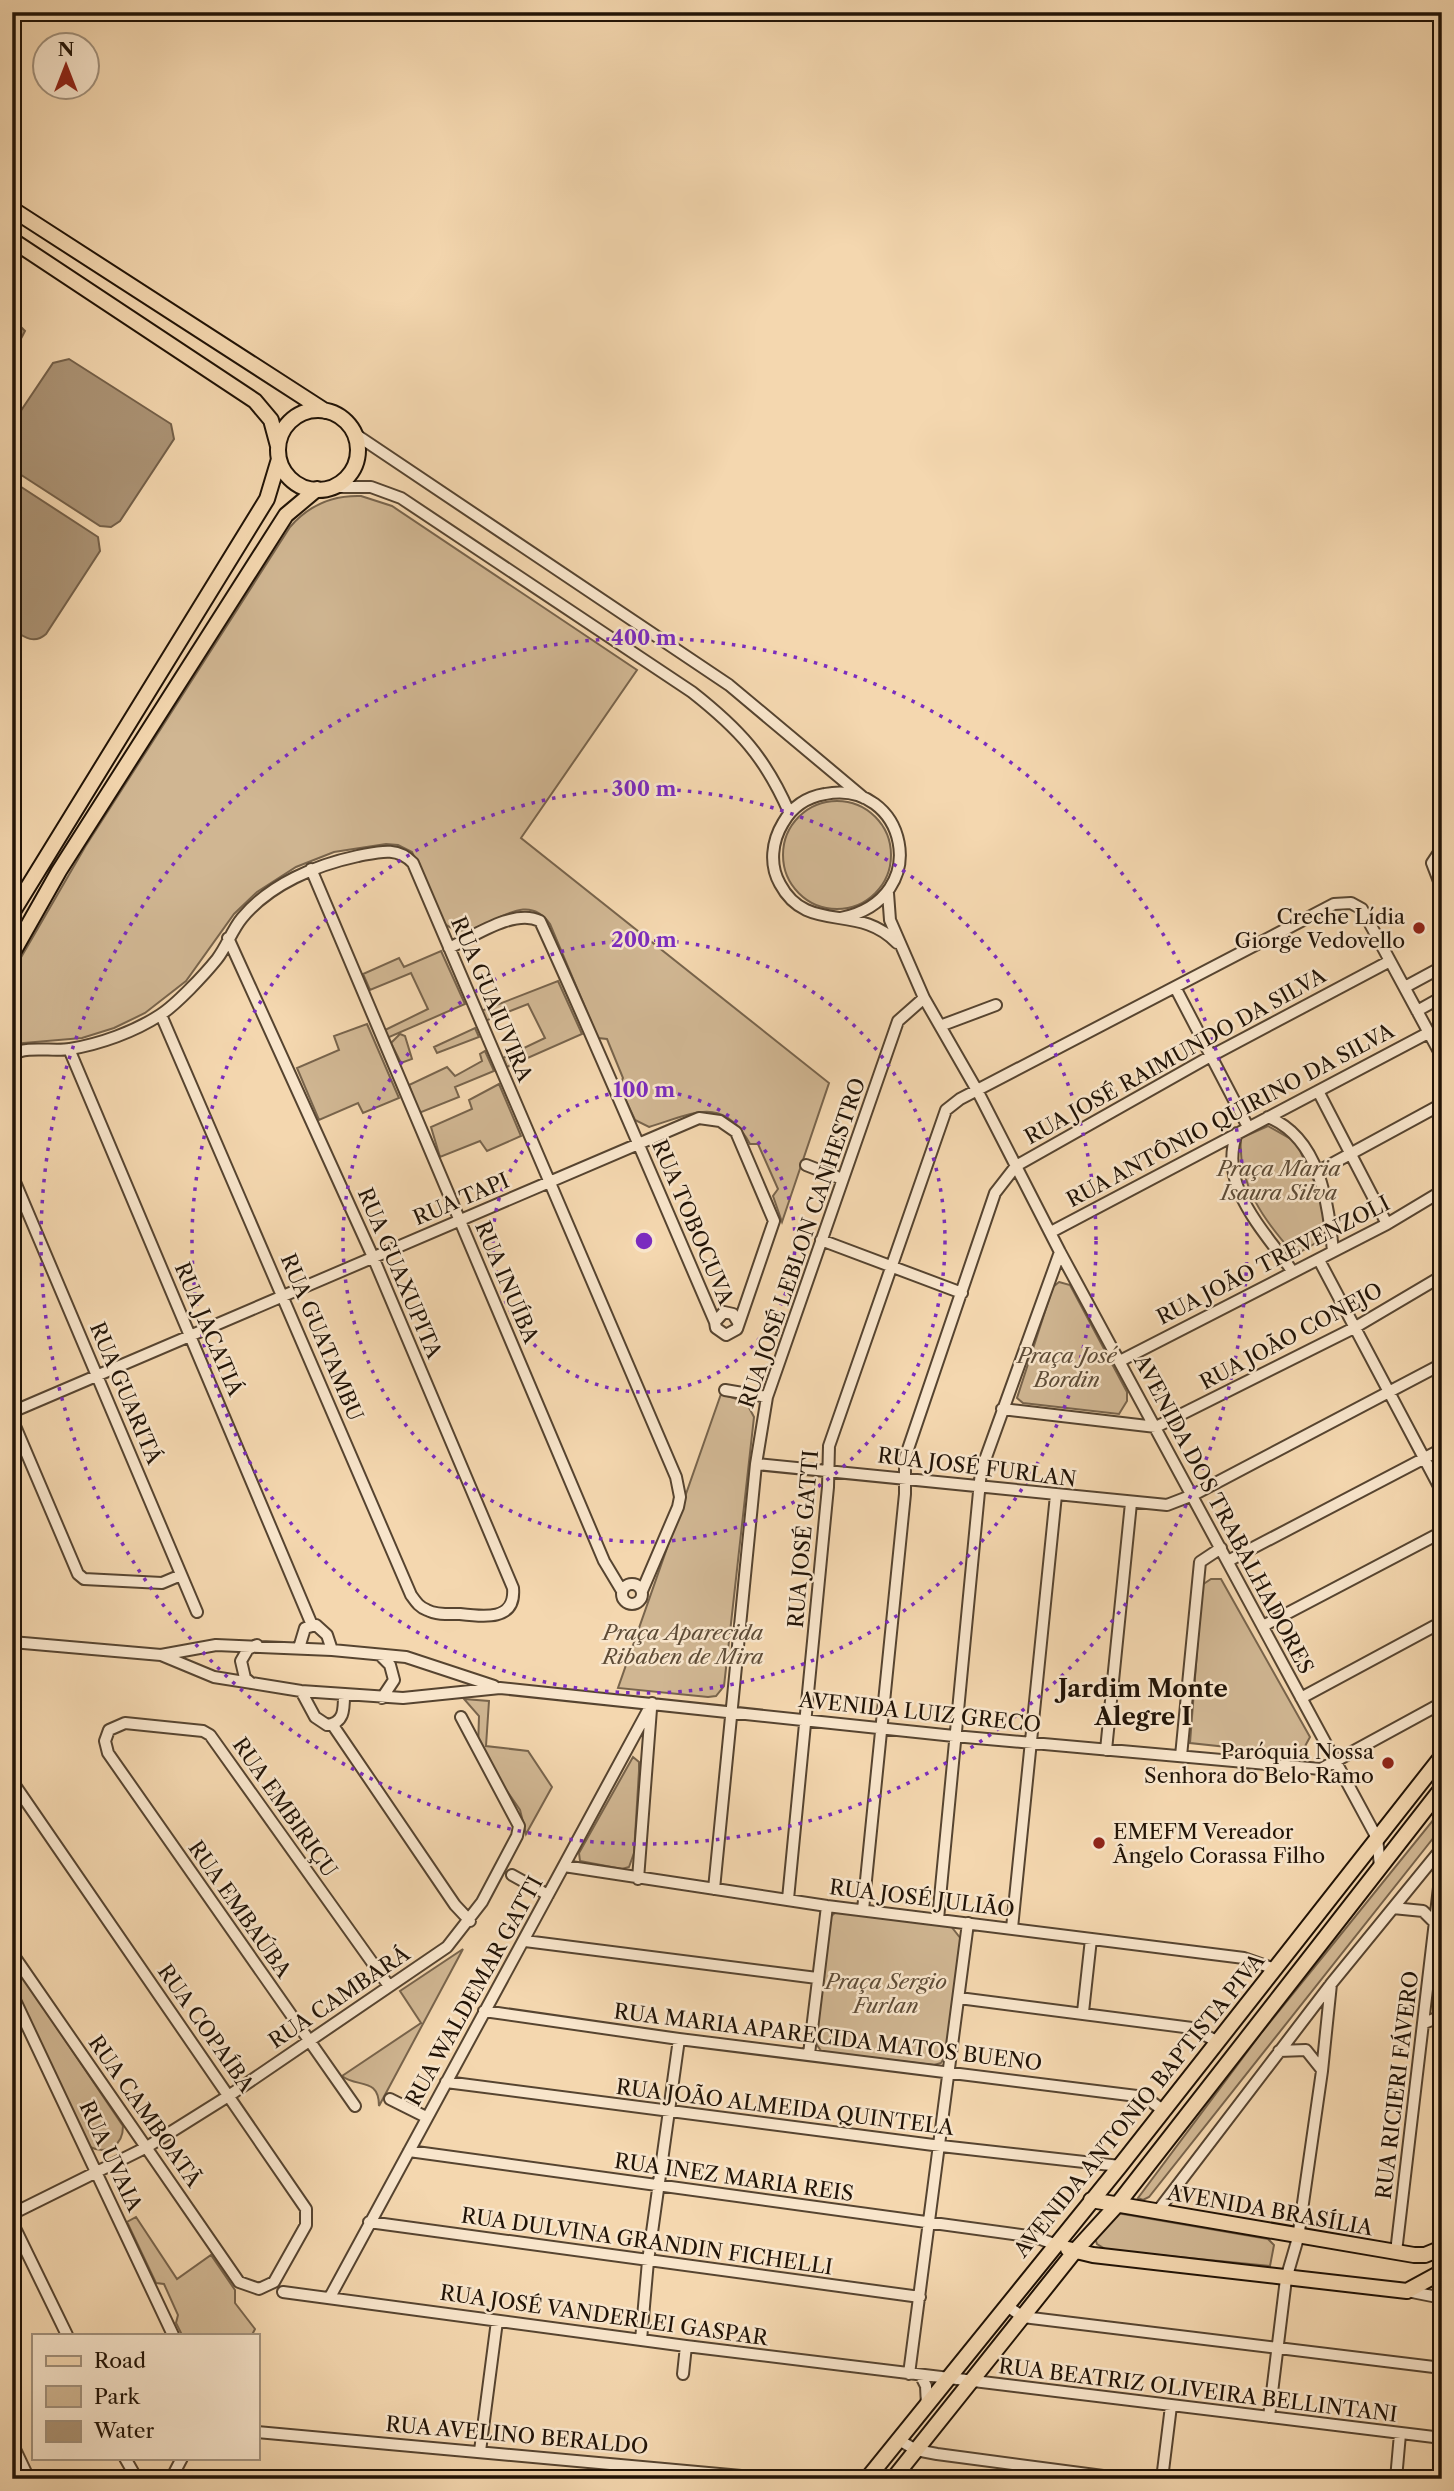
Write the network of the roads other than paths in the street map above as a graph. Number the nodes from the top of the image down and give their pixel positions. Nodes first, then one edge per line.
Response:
1 (12, 209) edge
2 (12, 240) edge
3 (325, 411) junction
4 (355, 434) junction
5 (278, 453) junction
6 (324, 489) junction
7 (864, 798) junction
8 (789, 812) junction
9 (1442, 848) edge
10 (311, 869) junction
11 (1442, 888) edge
12 (888, 893) junction
13 (12, 913) edge
14 (841, 918) junction
15 (228, 938) junction
16 (901, 947) junction
17 (449, 948) junction
18 (12, 954) edge
19 (1390, 961) junction
20 (1442, 967) edge
21 (1405, 987) junction
22 (1176, 989) junction
23 (1442, 997) edge
24 (924, 998) junction
25 (996, 1005) dead end
26 (1417, 1011) junction
27 (161, 1015) junction
28 (940, 1026) junction
29 (1428, 1032) junction
30 (69, 1049) junction
31 (12, 1055) edge
32 (1209, 1057) junction
33 (1442, 1058) edge
34 (1318, 1091) junction
35 (978, 1092) junction
36 (1442, 1104) edge
37 (1268, 1117) junction
38 (1248, 1127) junction
39 (1237, 1133) junction
40 (638, 1144) junction
41 (1351, 1155) junction
42 (806, 1165) dead end
43 (1016, 1166) junction
44 (1317, 1172) junction
45 (12, 1175) edge
46 (842, 1179) junction
47 (550, 1182) junction
48 (15, 1188) edge
49 (1442, 1191) edge
50 (460, 1219) junction
51 (1387, 1224) junction
52 (1051, 1232) junction
53 (821, 1240) junction
54 (1333, 1251) junction
55 (1060, 1252) junction
56 (373, 1257) junction
57 (1319, 1260) junction
58 (893, 1266) junction
59 (1292, 1271) junction
60 (1442, 1276) edge
61 (962, 1293) junction
62 (284, 1295) junction
63 (715, 1322) junction
64 (738, 1322) junction
65 (1354, 1328) junction
66 (191, 1336) junction
67 (1120, 1361) junction
68 (1442, 1364) edge
69 (99, 1375) junction
70 (725, 1390) dead end
71 (1387, 1394) junction
72 (767, 1397) junction
73 (1002, 1409) junction
74 (12, 1412) edge
75 (12, 1419) edge
76 (1156, 1427) junction
77 (1442, 1448) edge
78 (1424, 1458) junction
79 (756, 1464) junction
80 (828, 1469) junction
81 (905, 1478) junction
82 (979, 1488) junction
83 (1442, 1492) edge
84 (1056, 1495) junction
85 (1193, 1495) junction
86 (1130, 1503) junction
87 (1442, 1532) edge
88 (1221, 1548) junction
89 (1228, 1562) junction
90 (181, 1575) junction
91 (622, 1591) junction
92 (642, 1591) junction
93 (197, 1612) dead end
94 (491, 1617) joint
95 (1442, 1622) edge
96 (312, 1625) junction
97 (1263, 1626) junction
98 (12, 1642) edge
99 (257, 1645) junction
100 (299, 1648) junction
101 (332, 1650) junction
102 (161, 1655) junction
103 (380, 1655) junction
104 (252, 1685) junction
105 (500, 1688) junction
106 (301, 1691) junction
107 (344, 1695) junction
108 (382, 1698) junction
109 (1301, 1698) junction
110 (652, 1703) junction
111 (1442, 1703) edge
112 (729, 1713) junction
113 (461, 1717) dead end
114 (806, 1719) junction
115 (332, 1724) junction
116 (879, 1728) junction
117 (109, 1730) joint
118 (954, 1736) junction
119 (1029, 1743) junction
120 (1105, 1750) junction
121 (626, 1752) junction
122 (1181, 1756) junction
123 (1442, 1756) edge
124 (1334, 1760) junction
125 (645, 1770) junction
126 (12, 1781) edge
127 (1442, 1788) edge
128 (1377, 1838) junction
129 (1396, 1845) junction
130 (1442, 1848) edge
131 (1442, 1862) edge
132 (564, 1866) junction
133 (1380, 1866) junction
134 (512, 1875) dead end
135 (638, 1879) junction
136 (714, 1889) junction
137 (548, 1895) junction
138 (788, 1899) junction
139 (827, 1906) junction
140 (1393, 1908) junction
141 (863, 1910) junction
142 (1319, 1913) junction
143 (938, 1919) junction
144 (470, 1921) junction
145 (1434, 1922) junction
146 (968, 1923) junction
147 (1334, 1926) junction
148 (1012, 1928) junction
149 (1091, 1939) junction
150 (525, 1941) junction
151 (12, 1953) edge
152 (17, 1968) edge
153 (1275, 1969) junction
154 (817, 1978) junction
155 (1331, 1984) junction
156 (389, 1986) junction
157 (12, 1994) edge
158 (959, 1998) junction
159 (484, 2011) junction
160 (1083, 2012) junction
161 (1442, 2016) edge
162 (1424, 2024) junction
163 (679, 2039) junction
164 (308, 2040) junction
165 (1218, 2042) junction
166 (1279, 2051) junction
167 (809, 2054) junction
168 (1322, 2071) junction
169 (950, 2072) junction
170 (446, 2082) junction
171 (230, 2095) junction
172 (390, 2099) dead end
173 (355, 2106) dead end
174 (669, 2111) junction
175 (1164, 2111) junction
176 (426, 2117) junction
177 (941, 2146) junction
178 (147, 2147) junction
179 (409, 2151) junction
180 (1120, 2166) junction
181 (97, 2172) junction
182 (660, 2187) junction
183 (1091, 2200) junction
184 (1117, 2205) junction
185 (1157, 2212) junction
186 (12, 2214) edge
187 (12, 2222) edge
188 (369, 2222) junction
189 (931, 2224) junction
190 (1298, 2238) junction
191 (1054, 2244) junction
192 (1442, 2248) edge
193 (1075, 2251) junction
194 (1396, 2252) junction
195 (648, 2261) junction
196 (1442, 2272) edge
197 (1286, 2279) junction
198 (250, 2287) joint
199 (1407, 2291) junction
200 (283, 2292) dead end
201 (330, 2297) junction
202 (920, 2297) junction
203 (1442, 2298) edge
204 (1007, 2306) junction
205 (1023, 2317) junction
206 (497, 2321) junction
207 (67, 2334) edge
208 (173, 2334) edge
209 (641, 2340) junction
210 (686, 2346) junction
211 (1277, 2347) junction
212 (1442, 2368) edge
213 (683, 2374) dead end
214 (915, 2375) junction
215 (949, 2379) junction
216 (972, 2381) junction
217 (927, 2406) junction
218 (1171, 2406) junction
219 (1269, 2417) junction
220 (259, 2432) edge
221 (1400, 2434) junction
222 (1442, 2438) edge
223 (899, 2440) junction
224 (12, 2443) edge
225 (916, 2450) junction
226 (480, 2451) junction
227 (126, 2460) edge
228 (181, 2460) edge
229 (173, 2477) edge
230 (29, 2479) edge
231 (137, 2479) edge
232 (774, 2479) edge
233 (867, 2479) edge
234 (893, 2479) edge
235 (1126, 2479) edge
236 (1162, 2479) edge
237 (1396, 2479) edge

1 - 3 main road
2 - 5 main road
3 - 4 main road
3 - 5 main road
4 - 6 main road
4 - 7 street
5 - 6 main road
5 - 13 main road
6 - 8 street
6 - 18 main road
7 - 8 street
7 - 12 street
8 - 14 street
9 - 11 street
10 - 15 street, RUA GUAIUVIRA
10 - 17 street, RUA GUAIUVIRA
10 - 50 street, RUA INUÍBA
12 - 14 street
12 - 16 street, AVENIDA DOS TRABALHADORES
14 - 16 street, AVENIDA DOS TRABALHADORES
15 - 27 street, RUA GUAIUVIRA
15 - 56 street, RUA GUAXUPITA
16 - 24 street, AVENIDA DOS TRABALHADORES
17 - 40 street, RUA TOBOCUVA
17 - 47 street, RUA GUAIUVIRA
19 - 21 street
19 - 22 street, RUA JOSÉ GATTI
19 - 32 street, RUA JOSÉ RAIMUNDO DA SILVA
20 - 21 street
21 - 26 street
22 - 32 street
22 - 35 street, RUA JOSÉ GATTI
23 - 26 street
24 - 28 street, AVENIDA DOS TRABALHADORES
24 - 46 street, RUA JOSÉ LEBLON CANHESTRO
25 - 28 street
26 - 29 street
27 - 30 street, RUA GUAIUVIRA
27 - 62 street, RUA GUATAMBU
28 - 35 street, AVENIDA DOS TRABALHADORES
29 - 33 street
29 - 34 street, RUA ANTÔNIO QUIRINO DA SILVA
30 - 31 street, RUA GUAIUVIRA
30 - 66 street, RUA JACATIÁ
32 - 38 street
32 - 43 street, RUA JOSÉ RAIMUNDO DA SILVA
34 - 37 street, RUA ANTÔNIO QUIRINO DA SILVA
34 - 41 street
35 - 43 street, AVENIDA DOS TRABALHADORES
35 - 58 street, RUA JOSÉ GATTI
36 - 41 street
37 - 38 street, RUA ANTÔNIO QUIRINO DA SILVA
37 - 44 street
38 - 39 street, RUA ANTÔNIO QUIRINO DA SILVA
39 - 52 street, RUA ANTÔNIO QUIRINO DA SILVA
39 - 59 street
40 - 47 street, RUA TAPI
40 - 63 street, RUA TOBOCUVA
40 - 64 street, RUA TAPI
41 - 44 street
41 - 51 street
42 - 46 street
43 - 52 street, AVENIDA DOS TRABALHADORES
43 - 61 street
44 - 54 street
45 - 48 street, RUA GUARITÁ
46 - 53 street, RUA JOSÉ LEBLON CANHESTRO
47 - 50 street, RUA TAPI
47 - 92 street, RUA GUAIUVIRA
48 - 69 street, RUA GUARITÁ
49 - 51 street, RUA JOÃO TREVENZOLI
50 - 56 street, RUA TAPI
50 - 91 street, RUA INUÍBA
51 - 54 street, RUA JOÃO TREVENZOLI
52 - 55 street, AVENIDA DOS TRABALHADORES
53 - 58 street
53 - 72 street, RUA JOSÉ LEBLON CANHESTRO
54 - 57 street, RUA JOÃO TREVENZOLI
55 - 67 street, AVENIDA DOS TRABALHADORES
55 - 73 street
56 - 62 street, RUA TAPI
56 - 94 street, RUA GUAXUPITA
57 - 59 street, RUA JOÃO TREVENZOLI
57 - 65 street
58 - 61 street
58 - 80 street, RUA JOSÉ GATTI
59 - 67 street, RUA JOÃO TREVENZOLI
60 - 65 street, RUA JOÃO CONEJO
61 - 81 street
62 - 66 street, RUA TAPI
62 - 94 street, RUA GUATAMBU
63 - 64 street
63 - 64 street
65 - 71 street
65 - 76 street, RUA JOÃO CONEJO
66 - 69 street, RUA TAPI
66 - 96 street, RUA JACATIÁ
67 - 76 street, AVENIDA DOS TRABALHADORES
68 - 71 street, RUA JOSÉ FURLAN
69 - 74 street, RUA TAPI
69 - 90 street, RUA GUARITÁ
70 - 72 street
71 - 78 street
71 - 85 street, RUA JOSÉ FURLAN
72 - 79 street, RUA JOSÉ LEBLON CANHESTRO
73 - 76 street
73 - 82 street
75 - 90 street
76 - 85 street, AVENIDA DOS TRABALHADORES
77 - 78 street
78 - 83 street
78 - 89 street
79 - 80 street, RUA JOSÉ FURLAN
79 - 112 street, RUA JOSÉ LEBLON CANHESTRO
80 - 81 street, RUA JOSÉ FURLAN
80 - 114 street, RUA JOSÉ GATTI
81 - 82 street, RUA JOSÉ FURLAN
81 - 116 street
82 - 84 street, RUA JOSÉ FURLAN
82 - 118 street
84 - 86 street, RUA JOSÉ FURLAN
84 - 119 street
85 - 86 street, RUA JOSÉ FURLAN
85 - 88 street, AVENIDA DOS TRABALHADORES
86 - 120 street
87 - 97 street
88 - 89 street, AVENIDA DOS TRABALHADORES
88 - 122 street
89 - 97 street, AVENIDA DOS TRABALHADORES
90 - 93 street, RUA GUARITÁ
91 - 92 street
91 - 92 street
95 - 109 street
96 - 100 street
96 - 101 street, RUA JACATIÁ
97 - 109 street, AVENIDA DOS TRABALHADORES
98 - 102 street, AVENIDA LUIZ GRECO
99 - 100 street, AVENIDA LUIZ GRECO
99 - 102 street, AVENIDA LUIZ GRECO
99 - 104 street
100 - 101 street, AVENIDA LUIZ GRECO
101 - 103 street, AVENIDA LUIZ GRECO
102 - 104 street, AVENIDA LUIZ GRECO
103 - 105 street, AVENIDA LUIZ GRECO
103 - 108 street
104 - 106 street, AVENIDA LUIZ GRECO
105 - 108 street, AVENIDA LUIZ GRECO
105 - 110 street, AVENIDA LUIZ GRECO
106 - 107 street, AVENIDA LUIZ GRECO
106 - 115 street
107 - 108 street, AVENIDA LUIZ GRECO
107 - 115 street
109 - 124 street, AVENIDA DOS TRABALHADORES
110 - 112 street, AVENIDA LUIZ GRECO
110 - 121 street, RUA WALDEMAR GATTI
110 - 125 street
111 - 124 street, AVENIDA LUIZ GRECO
112 - 114 street, AVENIDA LUIZ GRECO
112 - 136 street, RUA JOSÉ LEBLON CANHESTRO
113 - 144 street, RUA CAMBARÁ
114 - 116 street, AVENIDA LUIZ GRECO
114 - 138 street, RUA JOSÉ GATTI
115 - 144 street
116 - 118 street, AVENIDA LUIZ GRECO
116 - 141 street
117 - 156 street, RUA EMBIRIÇU
117 - 164 street, RUA EMBAÚBA
118 - 119 street, AVENIDA LUIZ GRECO
118 - 143 street
119 - 120 street, AVENIDA LUIZ GRECO
119 - 148 street
120 - 122 street, AVENIDA LUIZ GRECO
121 - 125 street
121 - 132 street, RUA WALDEMAR GATTI
122 - 124 street, AVENIDA LUIZ GRECO
123 - 128 main road, AVENIDA ANTONIO BAPTISTA PIVA
124 - 128 street, AVENIDA DOS TRABALHADORES
125 - 135 street
126 - 171 street, RUA COPAÍBA
127 - 129 main road, AVENIDA ANTONIO BAPTISTA PIVA
128 - 129 street
128 - 133 street, AVENIDA DOS TRABALHADORES
128 - 142 main road, AVENIDA ANTONIO BAPTISTA PIVA
129 - 133 main road, AVENIDA ANTONIO BAPTISTA PIVA
130 - 140 street
131 - 145 street, RUA RICIERI FÁVERO
132 - 135 street, RUA JOSÉ JULIÃO
132 - 137 street, RUA WALDEMAR GATTI
133 - 147 main road, AVENIDA ANTONIO BAPTISTA PIVA
134 - 137 street
135 - 136 street, RUA JOSÉ JULIÃO
136 - 138 street, RUA JOSÉ JULIÃO
137 - 150 street, RUA WALDEMAR GATTI
138 - 139 street, RUA JOSÉ JULIÃO
139 - 141 street, RUA JOSÉ JULIÃO
139 - 154 street
140 - 145 street
140 - 155 street
141 - 143 street, RUA JOSÉ JULIÃO
142 - 147 main road
142 - 153 main road, AVENIDA ANTONIO BAPTISTA PIVA
143 - 146 street, RUA JOSÉ JULIÃO
144 - 156 street, RUA CAMBARÁ
145 - 162 street, RUA RICIERI FÁVERO
146 - 148 street, RUA JOSÉ JULIÃO
146 - 158 street
147 - 184 main road, AVENIDA ANTONIO BAPTISTA PIVA
148 - 149 street, RUA JOSÉ JULIÃO
149 - 153 street, RUA JOSÉ JULIÃO
149 - 160 street
150 - 154 street
150 - 159 street, RUA WALDEMAR GATTI
151 - 152 street, RUA CAMBOATÃ
152 - 178 street, RUA CAMBOATÃ
153 - 165 main road, AVENIDA ANTONIO BAPTISTA PIVA
154 - 167 street
155 - 166 street
155 - 168 street
156 - 164 street, RUA CAMBARÁ
157 - 181 street, RUA UVAIA
158 - 160 street
158 - 169 street
159 - 163 street, RUA MARIA APARECIDA MATOS BUENO
159 - 170 street, RUA WALDEMAR GATTI
160 - 165 street
161 - 162 street
162 - 194 street, RUA RICIERI FÁVERO
163 - 167 street, RUA MARIA APARECIDA MATOS BUENO
163 - 174 street
164 - 171 street, RUA CAMBARÁ
164 - 173 street, RUA EMBAÚBA
165 - 175 main road, AVENIDA ANTONIO BAPTISTA PIVA
166 - 168 street
166 - 185 street
167 - 169 street, RUA MARIA APARECIDA MATOS BUENO
168 - 190 street
169 - 175 street, RUA MARIA APARECIDA MATOS BUENO
169 - 177 street
170 - 174 street, RUA JOÃO ALMEIDA QUINTELA
170 - 176 street, RUA WALDEMAR GATTI
171 - 178 street, RUA CAMBARÁ
171 - 198 street, RUA COPAÍBA
172 - 176 street
174 - 177 street, RUA JOÃO ALMEIDA QUINTELA
174 - 182 street
175 - 180 main road, AVENIDA ANTONIO BAPTISTA PIVA
176 - 179 street, RUA WALDEMAR GATTI
177 - 180 street, RUA JOÃO ALMEIDA QUINTELA
177 - 189 street
178 - 181 street, RUA CAMBARÁ
178 - 198 street, RUA CAMBOATÃ
179 - 182 street, RUA INEZ MARIA REIS
179 - 188 street, RUA WALDEMAR GATTI
180 - 183 main road, AVENIDA ANTONIO BAPTISTA PIVA
181 - 186 street, RUA CAMBARÁ
181 - 208 street, RUA UVAIA
182 - 189 street, RUA INEZ MARIA REIS
182 - 195 street
183 - 184 main road, AVENIDA BRASÍLIA
183 - 191 main road, AVENIDA ANTONIO BAPTISTA PIVA
184 - 185 main road, AVENIDA BRASÍLIA
184 - 193 main road, AVENIDA ANTONIO BAPTISTA PIVA
185 - 190 main road, AVENIDA BRASÍLIA
187 - 207 street
188 - 195 street, RUA DULVINA GRANDIN FICHELLI
188 - 201 street, RUA WALDEMAR GATTI
189 - 191 street, RUA INEZ MARIA REIS
189 - 202 street
190 - 194 main road, AVENIDA BRASÍLIA
190 - 197 street
191 - 193 main road
191 - 204 main road, AVENIDA ANTONIO BAPTISTA PIVA
192 - 194 main road, AVENIDA BRASÍLIA
193 - 197 main road
193 - 205 main road, AVENIDA ANTONIO BAPTISTA PIVA
195 - 202 street, RUA DULVINA GRANDIN FICHELLI
195 - 209 street
196 - 199 main road
197 - 199 main road
197 - 211 street
199 - 203 street
200 - 201 street, RUA JOSÉ VANDERLEI GASPAR
201 - 206 street, RUA JOSÉ VANDERLEI GASPAR
202 - 214 street
204 - 205 street
204 - 215 main road, AVENIDA ANTONIO BAPTISTA PIVA
205 - 211 street
205 - 216 main road, AVENIDA ANTONIO BAPTISTA PIVA
206 - 209 street, RUA JOSÉ VANDERLEI GASPAR
206 - 226 street
209 - 210 street, RUA JOSÉ VANDERLEI GASPAR
210 - 213 street
210 - 214 street, RUA JOSÉ VANDERLEI GASPAR
211 - 212 street
211 - 219 street
214 - 215 street, RUA JOSÉ VANDERLEI GASPAR
214 - 217 street
215 - 216 street, RUA BEATRIZ OLIVEIRA BELLINTANI
215 - 217 main road, AVENIDA ANTONIO BAPTISTA PIVA
216 - 218 street, RUA BEATRIZ OLIVEIRA BELLINTANI
216 - 225 main road, AVENIDA ANTONIO BAPTISTA PIVA
217 - 223 main road, AVENIDA ANTONIO BAPTISTA PIVA
218 - 219 street, RUA BEATRIZ OLIVEIRA BELLINTANI
218 - 236 street
219 - 221 street, RUA BEATRIZ OLIVEIRA BELLINTANI
220 - 226 street, RUA AVELINO BERALDO
221 - 222 street, RUA BEATRIZ OLIVEIRA BELLINTANI
221 - 237 street
223 - 225 street
223 - 233 main road, AVENIDA ANTONIO BAPTISTA PIVA
224 - 230 street
225 - 234 main road, AVENIDA ANTONIO BAPTISTA PIVA
225 - 235 street
226 - 232 street, RUA AVELINO BERALDO
227 - 231 street
228 - 229 street

